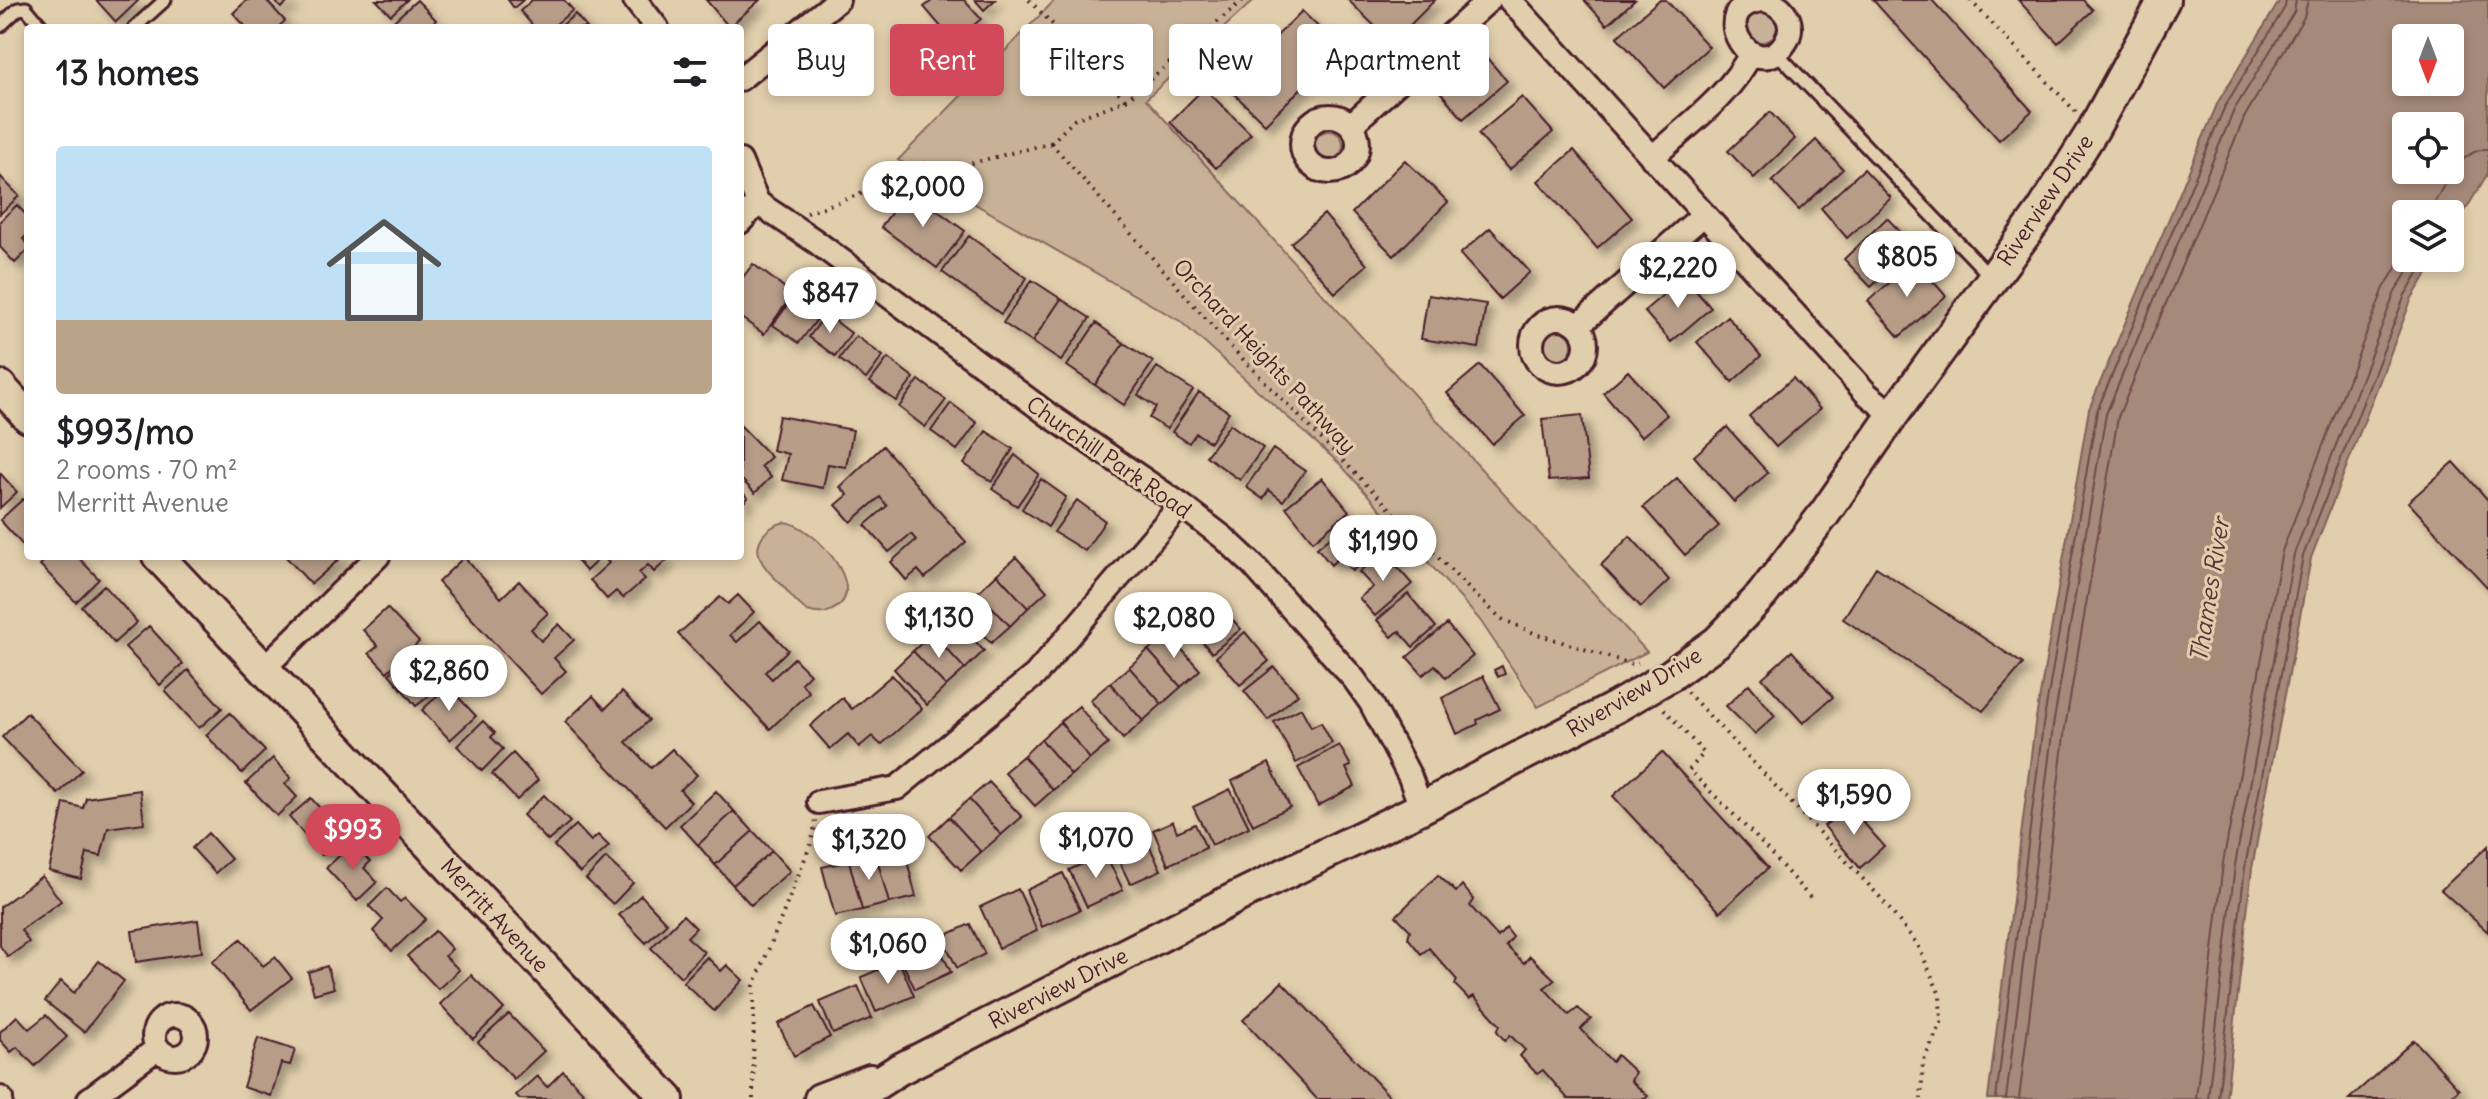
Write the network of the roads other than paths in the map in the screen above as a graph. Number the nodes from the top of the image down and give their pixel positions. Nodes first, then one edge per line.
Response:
1 (165, 0) edge
2 (635, 0) edge
3 (838, 0) edge
4 (1489, 0) edge
5 (1510, 0) edge
6 (1764, 0) edge
7 (2164, 0) edge
8 (40, 24) edge
9 (138, 24) edge
10 (654, 24) edge
11 (0, 26) edge
12 (1776, 52) junction
13 (1751, 53) junction
14 (744, 76) edge
15 (1351, 125) dead end
16 (1652, 158) junction
17 (744, 170) edge
18 (758, 203) junction
19 (1703, 215) junction
20 (744, 218) edge
21 (1993, 278) junction
22 (1579, 325) dead end
23 (0, 386) edge
24 (24, 413) edge
25 (1893, 415) junction
26 (1181, 505) junction
27 (162, 560) edge
28 (374, 560) edge
29 (264, 668) junction
30 (819, 802) road end
31 (1421, 808) junction
32 (158, 1048) dead end
33 (631, 1060) junction
34 (898, 1070) junction
35 (89, 1099) edge
36 (668, 1099) edge
37 (689, 1099) edge
38 (820, 1099) edge
39 (853, 1099) edge

1 - 9 lane
2 - 10 street
3 - 14 street
4 - 15 street
5 - 16 street
6 - 12 street
6 - 13 street
7 - 21 street, Riverview Drive
8 - 11 lane
12 - 13 street
12 - 21 lane
13 - 16 street
16 - 19 street
17 - 18 street
18 - 20 street
18 - 26 street, Churchill Park Road
19 - 22 street
19 - 25 street
21 - 25 street, Riverview Drive
23 - 24 street
25 - 31 street, Riverview Drive
26 - 30 street
26 - 31 street, Churchill Park Road
27 - 29 street, Merritt Avenue
28 - 29 street
29 - 33 street, Merritt Avenue
31 - 34 street, Riverview Drive
32 - 35 street
33 - 36 street, Merritt Avenue
33 - 37 street
34 - 38 street
34 - 39 street, Riverview Drive

